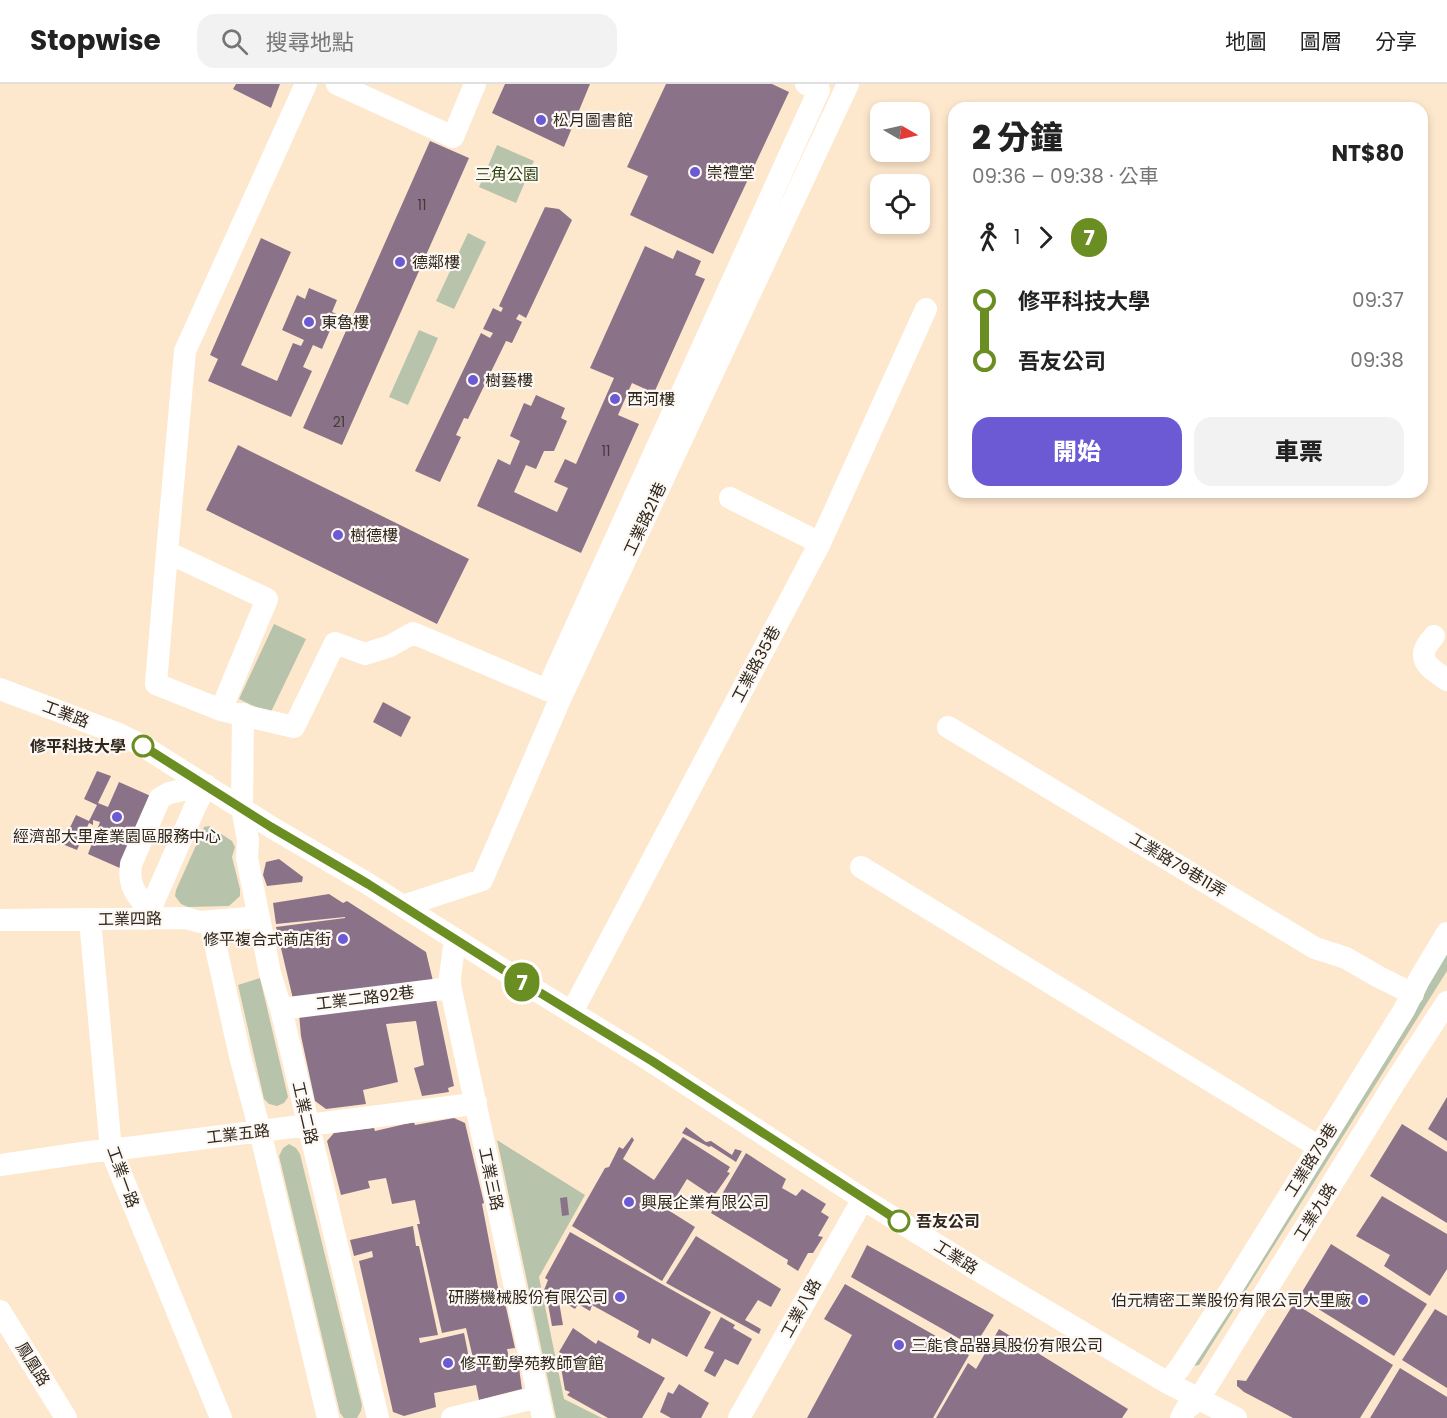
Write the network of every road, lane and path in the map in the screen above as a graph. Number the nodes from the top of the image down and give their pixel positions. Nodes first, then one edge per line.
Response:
1 (306, 84) edge
2 (337, 84) edge
3 (475, 84) edge
4 (806, 84) edge
5 (848, 84) edge
6 (926, 309) dead end
7 (730, 498) dead end
8 (820, 543) junction
9 (166, 552) junction
10 (1434, 636) dead end
11 (1447, 680) edge
12 (0, 689) edge
13 (554, 693) junction
14 (232, 712) junction
15 (948, 727) dead end
16 (206, 785) junction
17 (242, 808) junction
18 (861, 867) dead end
19 (403, 906) junction
20 (147, 915) junction
21 (259, 917) junction
22 (0, 920) edge
23 (90, 920) junction
24 (210, 921) junction
25 (1447, 933) edge
26 (455, 939) junction
27 (450, 988) junction
28 (1413, 994) junction
29 (1447, 1002) edge
30 (280, 1009) junction
31 (572, 1012) junction
32 (476, 1102) junction
33 (307, 1125) junction
34 (260, 1131) junction
35 (1319, 1147) junction
36 (111, 1150) junction
37 (0, 1165) edge
38 (863, 1199) junction
39 (0, 1311) edge
40 (1168, 1383) junction
41 (1199, 1399) junction
42 (541, 1408) edge
43 (66, 1418) edge
44 (221, 1418) edge
45 (328, 1418) edge
46 (378, 1418) edge
47 (452, 1418) edge
48 (739, 1418) edge
49 (1180, 1418) edge
50 (1236, 1418) edge

1 - 9 street
2 - 3 street
4 - 13 street
5 - 13 street, 工業路21巷
6 - 8 street, 工業路35巷
7 - 8 street
8 - 31 street, 工業路35巷
9 - 14 street
9 - 14 street
10 - 11 street
12 - 16 street, 工業路
13 - 14 street
13 - 19 street, 工業路21巷
14 - 17 street, 工業二路
15 - 28 street, 工業路79巷11弄
16 - 17 street, 工業路
16 - 20 street
16 - 20 street
17 - 19 street, 工業路
17 - 21 street, 工業二路
18 - 35 street
19 - 26 street, 工業路
20 - 23 street, 工業四路
20 - 24 street, 工業四路
21 - 24 street, 工業四路
21 - 30 street, 工業二路
22 - 23 street, 工業四路
23 - 36 street, 工業一路
24 - 34 street
25 - 28 street, 工業路79巷
26 - 27 street, 工業三路
26 - 31 street, 工業路
27 - 30 street, 工業二路92巷
27 - 32 street, 工業三路
28 - 35 street, 工業路79巷
29 - 41 street, 工業九路
30 - 33 street, 工業二路
31 - 38 street, 工業路
32 - 33 street, 工業五路
32 - 42 street, 工業三路
33 - 34 street, 工業五路
33 - 46 street, 工業二路
34 - 36 street, 工業五路
34 - 45 street
35 - 40 street, 工業路79巷
36 - 37 street, 工業五路
36 - 44 street, 工業一路
38 - 40 street, 工業路
38 - 48 street, 工業八路
39 - 43 street, 鳳凰路
40 - 41 street, 工業路
41 - 49 street, 工業九路
41 - 50 street, 工業路
42 - 47 street

